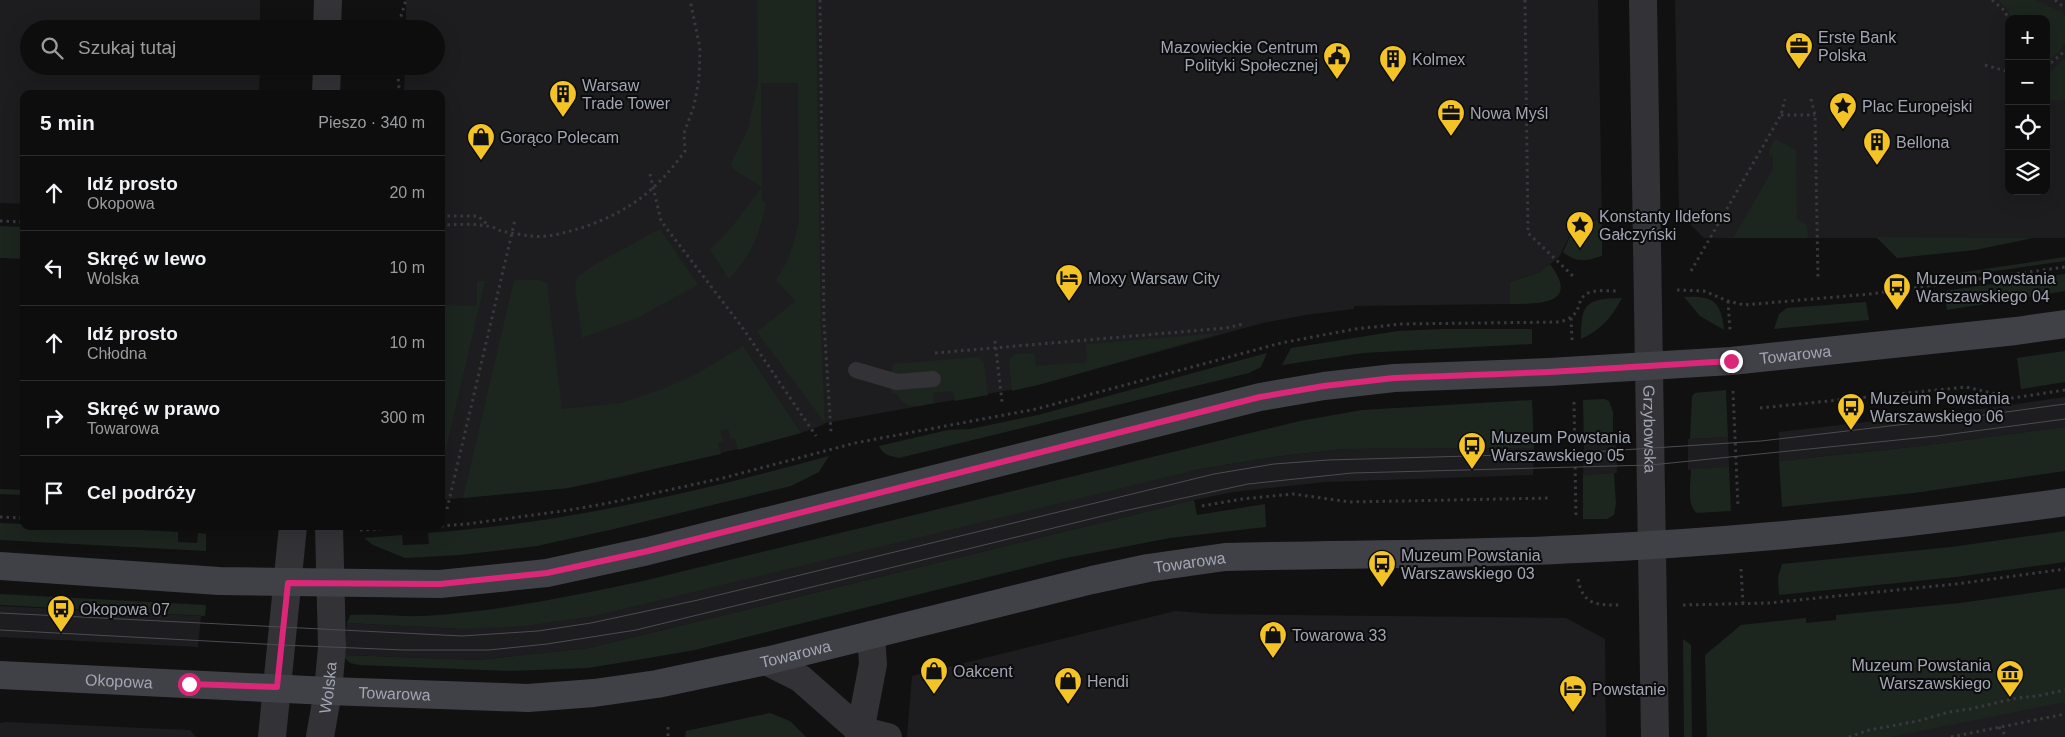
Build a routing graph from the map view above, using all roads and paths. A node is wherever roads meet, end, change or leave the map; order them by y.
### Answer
1 (328, 0) edge
2 (406, 0) edge
3 (690, 0) edge
4 (820, 0) edge
5 (1525, 0) edge
6 (1643, 0) edge
7 (1992, 0) edge
8 (2055, 0) edge
9 (2065, 8) edge
10 (2007, 15) edge
11 (327, 20) edge
12 (400, 20) edge
13 (2065, 51) edge
14 (2050, 64) edge
15 (1985, 65) dead end
16 (2005, 71) edge
17 (327, 75) edge
18 (398, 75) edge
19 (326, 90) edge
20 (402, 90) edge
21 (1785, 99) dead end
22 (1811, 99) dead end
23 (1781, 115) junction
24 (1815, 115) junction
25 (650, 174) dead end
26 (654, 189) junction
27 (445, 216) edge
28 (515, 220) dead end
29 (0, 221) edge
30 (20, 222) edge
31 (445, 225) edge
32 (488, 226) junction
33 (512, 233) junction
34 (2065, 268) edge
35 (1691, 271) dead end
36 (1575, 278) dead end
37 (1818, 278) dead end
38 (1626, 290) dead end
39 (1675, 290) dead end
40 (1728, 301) junction
41 (1571, 318) junction
42 (1243, 324) dead end
43 (2065, 324) edge
44 (1730, 334) dead end
45 (995, 341) dead end
46 (1572, 346) dead end
47 (996, 347) junction
48 (927, 353) dead end
49 (1650, 367) junction
50 (856, 370) dead end
51 (933, 380) dead end
52 (1732, 385) dead end
53 (2065, 390) edge
54 (1574, 396) dead end
55 (1002, 402) dead end
56 (1760, 408) dead end
57 (831, 432) dead end
58 (816, 436) dead end
59 (1551, 498) dead end
60 (2065, 502) edge
61 (1202, 506) dead end
62 (447, 509) dead end
63 (1738, 515) dead end
64 (0, 517) edge
65 (20, 518) edge
66 (1576, 525) dead end
67 (445, 526) edge
68 (293, 530) edge
69 (341, 530) edge
70 (1652, 545) junction
71 (1741, 565) dead end
72 (0, 566) edge
73 (2065, 569) edge
74 (1578, 577) dead end
75 (288, 583) junction
76 (330, 584) junction
77 (1743, 604) junction
78 (1614, 605) dead end
79 (1686, 605) dead end
80 (871, 636) junction
81 (766, 661) junction
82 (0, 675) edge
83 (277, 687) junction
84 (328, 691) junction
85 (2065, 691) edge
86 (2065, 714) edge
87 (1999, 727) junction
88 (668, 728) dead end
89 (859, 733) edge
90 (272, 737) edge
91 (320, 737) edge
92 (668, 737) edge
93 (888, 737) edge
94 (1655, 737) edge
95 (1849, 737) edge
96 (1952, 737) edge
97 (2007, 737) edge

1 - 11 street
2 - 12 path
3 - 26 path
4 - 57 path
5 - 36 path
6 - 49 street, Grzybowska
7 - 10 path
8 - 9 path
13 - 14 path
15 - 16 path
17 - 19 street
18 - 20 path
21 - 23 path
22 - 24 path
23 - 24 path
23 - 35 path
24 - 37 path
25 - 26 path
26 - 33 path
26 - 58 path
27 - 32 path
28 - 33 path
29 - 30 path
31 - 32 path
32 - 33 path
33 - 62 path
34 - 40 path
38 - 41 path
39 - 40 path
40 - 44 path
41 - 46 path
41 - 67 path
42 - 47 path
43 - 49 main road, Towarowa
45 - 47 path
47 - 48 path
47 - 55 path
49 - 70 street, Grzybowska
49 - 76 main road, Towarowa
50 - 51 lane
52 - 63 path
53 - 56 path
54 - 66 path
59 - 61 path
60 - 70 main road, Towarowa
64 - 65 path
68 - 75 street
69 - 76 street, Wolska
70 - 80 main road, Towarowa
70 - 94 street, Grzybowska
71 - 77 path
72 - 75 main road
73 - 77 path
74 - 78 path
75 - 76 main road, Towarowa
75 - 83 street
76 - 84 street, Wolska
77 - 79 path
80 - 81 main road, Towarowa
80 - 89 street
81 - 84 main road, Towarowa
81 - 89 street
82 - 83 main road, Okopowa
83 - 84 main road, Okopowa
83 - 90 street
84 - 91 street, Wolska
85 - 95 path
86 - 87 path
87 - 96 path
87 - 97 path
88 - 92 path
89 - 93 street

